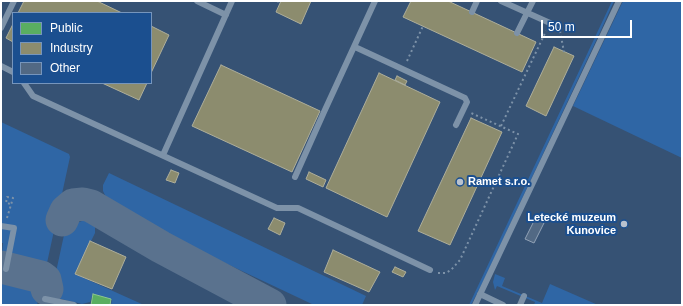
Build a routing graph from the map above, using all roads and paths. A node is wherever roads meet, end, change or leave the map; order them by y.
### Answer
1 (14, 1) edge
2 (197, 1) edge
3 (232, 1) edge
4 (277, 1) edge
5 (376, 1) edge
6 (478, 1) edge
7 (501, 1) edge
8 (533, 1) edge
9 (619, 1) edge
10 (281, 3) dead end
11 (472, 12) dead end
12 (527, 13) junction
13 (226, 15) junction
14 (550, 23) junction
15 (423, 26) dead end
16 (1, 28) edge
17 (517, 33) dead end
18 (355, 47) junction
19 (564, 52) dead end
20 (1, 66) edge
21 (403, 69) junction
22 (12, 72) edge
23 (25, 84) edge
24 (463, 110) junction
25 (456, 125) dead end
26 (501, 126) junction
27 (163, 154) junction
28 (296, 177) dead end
29 (11, 204) dead end
30 (3, 226) edge
31 (6, 269) dead end
32 (430, 270) joint
33 (480, 294) junction
34 (524, 296) dead end
35 (45, 298) dead end
36 (74, 305) edge
37 (475, 305) edge
38 (503, 305) edge
39 (520, 305) edge

1 - 16 lane
2 - 13 lane
3 - 13 lane
4 - 10 path
5 - 18 lane
6 - 11 lane
7 - 12 lane
8 - 12 lane
9 - 33 lane
12 - 14 lane
12 - 17 lane
13 - 27 lane
14 - 19 path
14 - 26 path
15 - 21 path
18 - 21 lane
18 - 28 lane
20 - 22 lane
21 - 24 lane
23 - 27 lane
24 - 25 lane
24 - 26 path
26 - 32 path
27 - 32 lane
29 - 30 path
30 - 31 lane
33 - 37 lane
33 - 38 lane
34 - 39 lane
35 - 36 lane

